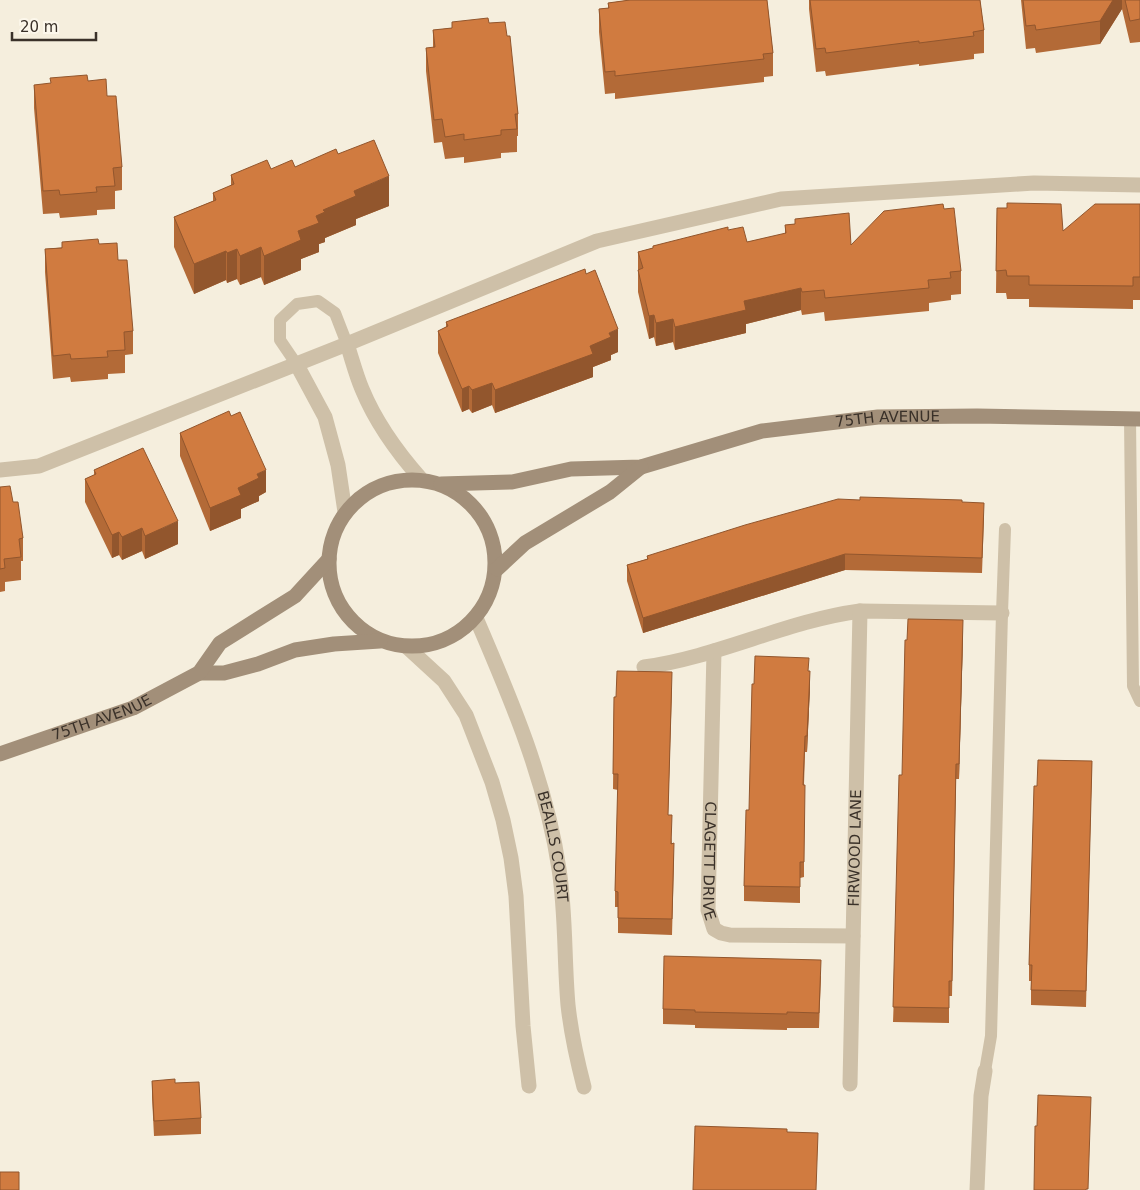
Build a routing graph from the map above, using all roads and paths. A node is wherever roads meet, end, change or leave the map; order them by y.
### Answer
1 (1140, 184) edge
2 (347, 344) junction
3 (297, 364) junction
4 (1135, 419) edge
5 (642, 467) junction
6 (0, 470) edge
7 (421, 479) junction
8 (441, 484) junction
9 (1136, 504) edge
10 (345, 512) junction
11 (1005, 529) dead end
12 (329, 559) junction
13 (497, 569) junction
14 (860, 611) junction
15 (1002, 613) junction
16 (476, 618) junction
17 (380, 641) junction
18 (407, 647) junction
19 (714, 651) junction
20 (644, 666) dead end
21 (199, 673) junction
22 (1140, 701) edge
23 (0, 754) edge
24 (853, 936) junction
25 (985, 1071) joint
26 (850, 1084) dead end
27 (529, 1086) dead end
28 (584, 1087) dead end
29 (977, 1190) edge

1 - 2 street
2 - 3 street
2 - 3 lane
2 - 7 street
3 - 6 street
3 - 10 street
4 - 5 street, 75TH AVENUE
4 - 9 lane
5 - 8 street, 75TH AVENUE
5 - 13 street, 75TH AVENUE
7 - 8 street
7 - 10 street
8 - 13 street
9 - 22 lane
10 - 12 street
11 - 15 lane
12 - 17 street
12 - 21 street, 75TH AVENUE
13 - 16 street
14 - 15 street
14 - 19 street
14 - 24 street, FIRWOOD LANE
15 - 25 lane
16 - 18 street
16 - 28 street, BEALLS COURT
17 - 18 street
17 - 21 street, 75TH AVENUE
18 - 27 street
19 - 20 street
19 - 24 street, CLAGETT DRIVE
21 - 23 street, 75TH AVENUE
24 - 26 street, FIRWOOD LANE
25 - 29 street

